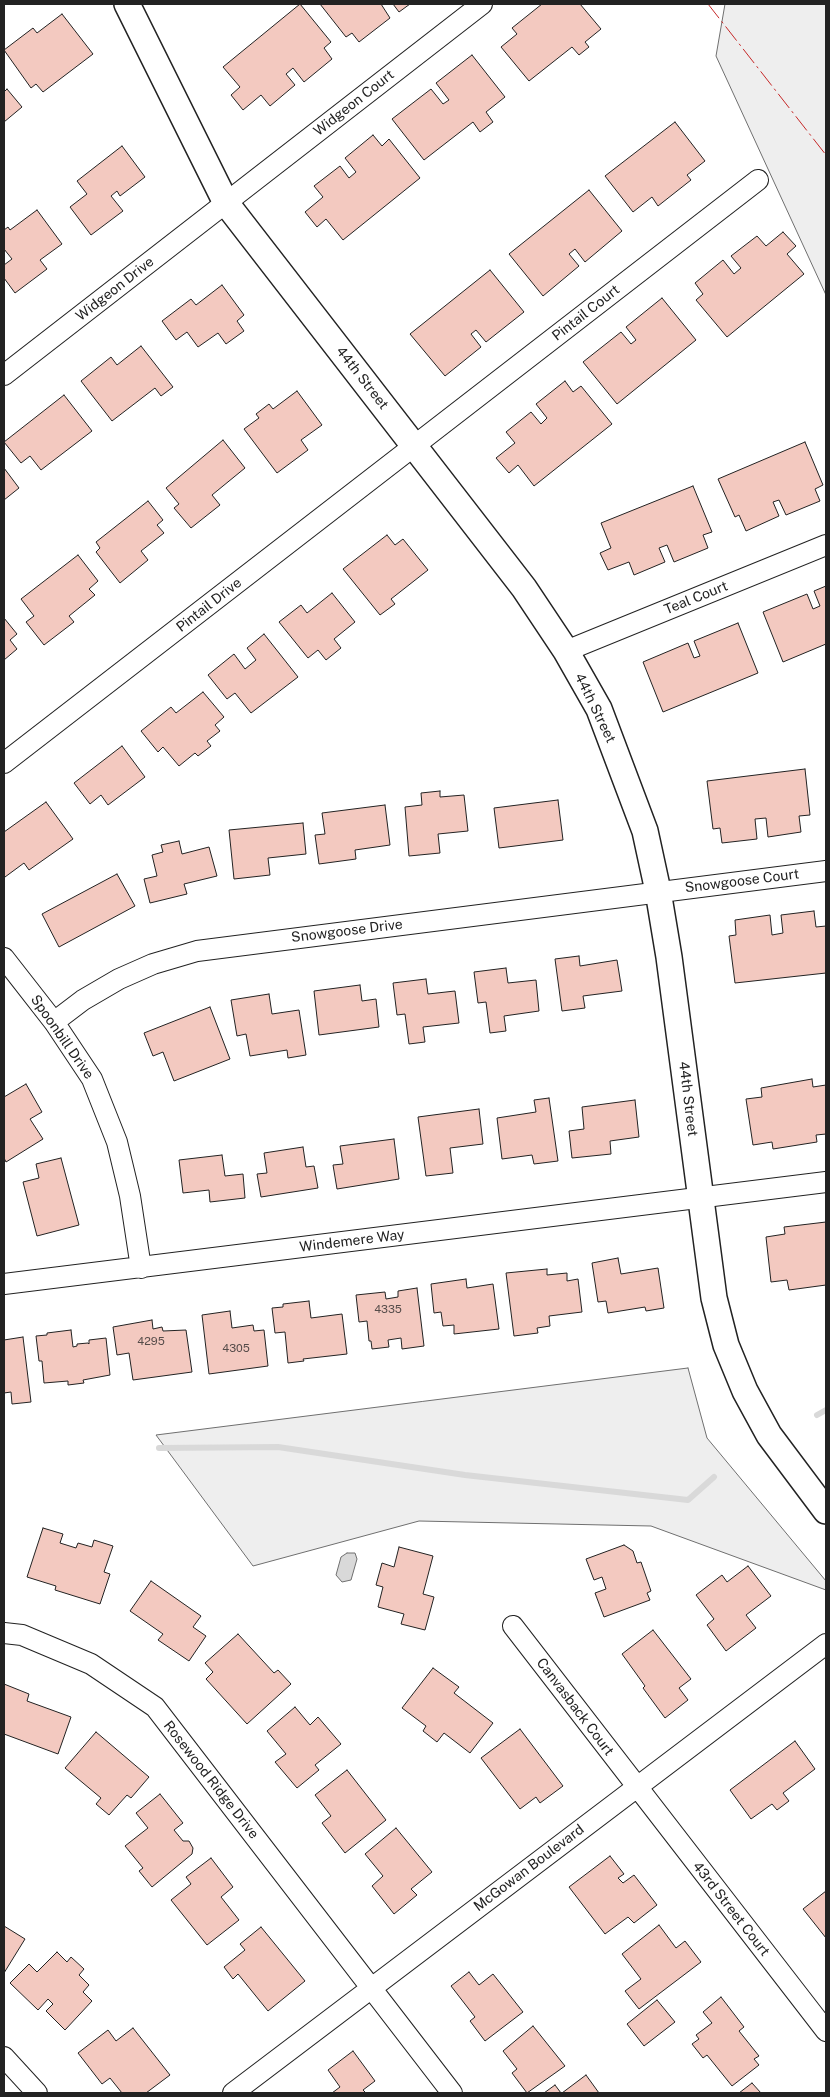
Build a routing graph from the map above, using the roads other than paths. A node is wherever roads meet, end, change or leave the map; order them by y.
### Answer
1 (127, 4) edge
2 (482, 4) edge
3 (758, 180) dead end
4 (226, 203) junction
5 (4, 375) edge
6 (414, 447) junction
7 (826, 545) edge
8 (566, 651) junction
9 (4, 764) edge
10 (826, 871) edge
11 (658, 891) junction
12 (4, 958) edge
13 (54, 1022) junction
14 (826, 1182) edge
15 (700, 1197) junction
16 (141, 1268) junction
17 (4, 1284) edge
18 (826, 1511) edge
19 (513, 1626) dead end
20 (4, 1632) edge
21 (826, 1644) edge
22 (636, 1787) junction
23 (372, 1988) junction
24 (826, 2031) edge
25 (4, 2057) edge
26 (36, 2093) edge
27 (233, 2093) edge
28 (452, 2093) edge

1 - 4 street, 44th Street
2 - 4 street, Widgeon Court
3 - 6 street, Pintail Court
4 - 5 street, Widgeon Drive
4 - 6 street, 44th Street
6 - 8 street, 44th Street
6 - 9 street, Pintail Drive
7 - 8 street, Teal Court
8 - 11 street, 44th Street
10 - 11 street, Snowgoose Court
11 - 13 street, Snowgoose Drive
11 - 15 street, 44th Street
12 - 13 street, Spoonbill Drive
13 - 16 street, Spoonbill Drive
14 - 15 street, Windemere Way
15 - 16 street, Windemere Way
15 - 18 street, 44th Street
16 - 17 street, Windemere Way
19 - 22 street, Canvasback Court
20 - 23 street, Rosewood Ridge Drive
21 - 22 street, McGowan Boulevard
22 - 23 street, McGowan Boulevard
22 - 24 street, 43rd Street Court
23 - 27 street, McGowan Boulevard
23 - 28 street, Rosewood Ridge Drive
25 - 26 street

